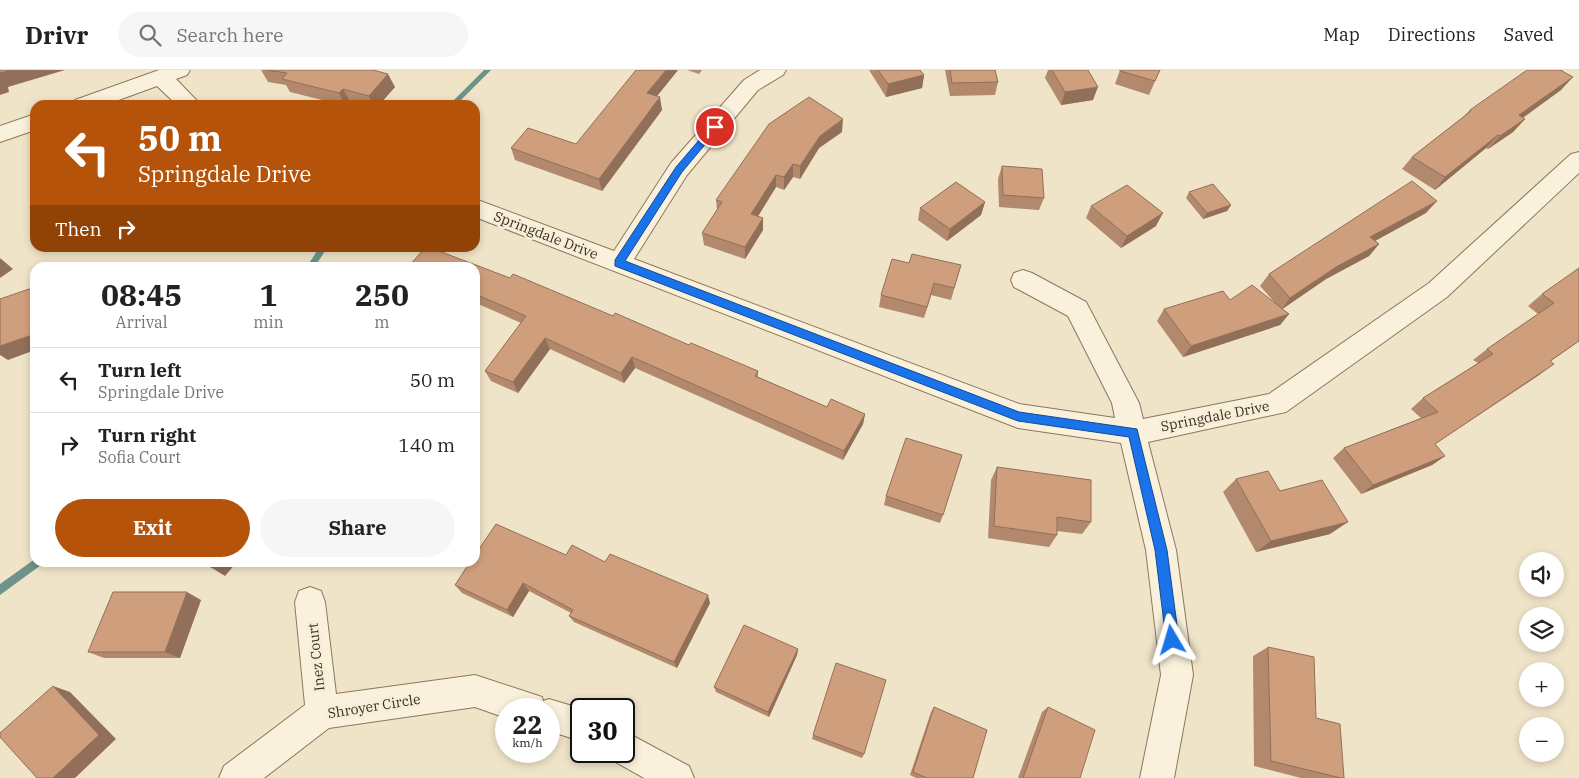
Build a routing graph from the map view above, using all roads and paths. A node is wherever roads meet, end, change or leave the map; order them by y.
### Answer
1 (776, 70) edge
2 (171, 74) edge
3 (97, 100) edge
4 (187, 100) edge
5 (30, 124) edge
6 (0, 134) edge
7 (1579, 160) edge
8 (480, 210) edge
9 (619, 263) junction
10 (1023, 280) dead end
11 (1133, 433) junction
12 (310, 602) dead end
13 (496, 698) edge
14 (322, 712) junction
15 (635, 754) edge
16 (236, 778) edge
17 (677, 778) edge
18 (1157, 778) edge

1 - 9 street
2 - 3 street
2 - 4 street
5 - 6 street
7 - 11 street, Springdale Drive
8 - 9 street, Springdale Drive
9 - 11 street, Springdale Drive
10 - 11 street
11 - 18 street
12 - 14 street, Inez Court
13 - 14 street, Shroyer Circle
14 - 16 street, Shroyer Circle
15 - 17 street

